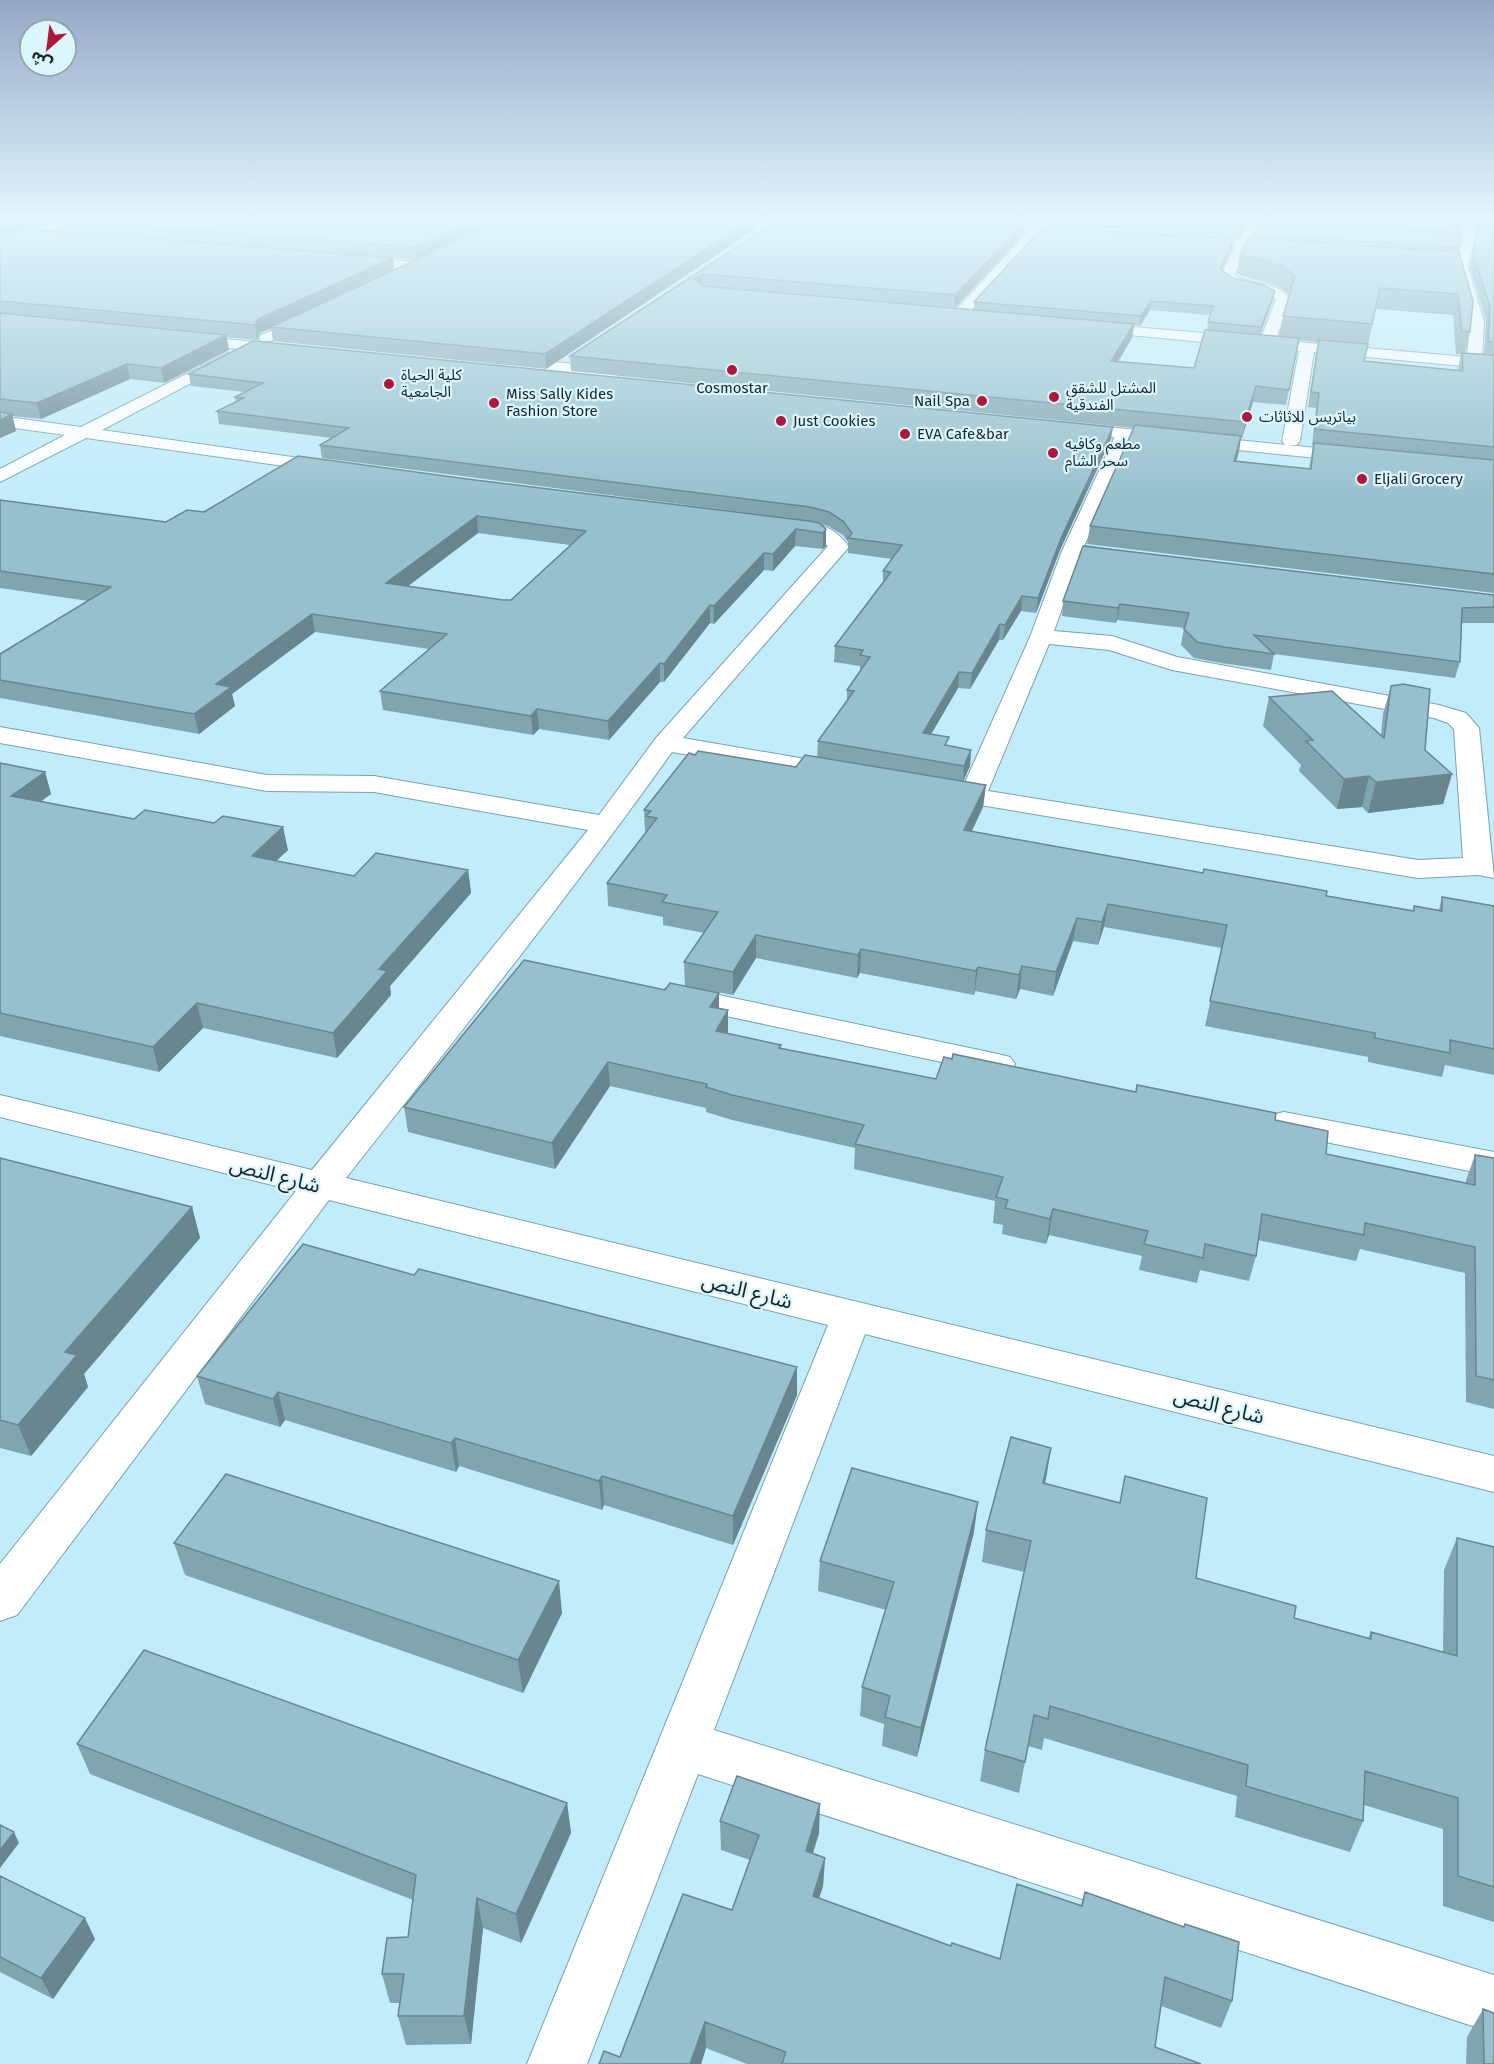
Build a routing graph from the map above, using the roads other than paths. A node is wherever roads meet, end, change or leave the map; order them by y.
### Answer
1 (318, 313) edge
2 (955, 313) edge
3 (1278, 313) edge
4 (1475, 313) edge
5 (982, 318) edge
6 (1478, 322) junction
7 (1494, 324) edge
8 (1077, 327) edge
9 (170, 333) edge
10 (258, 342) junction
11 (1267, 343) junction
12 (304, 347) edge
13 (1307, 347) junction
14 (577, 357) edge
15 (609, 360) edge
16 (1474, 363) junction
17 (1494, 364) edge
18 (487, 365) edge
19 (555, 372) junction
20 (589, 375) junction
21 (631, 379) edge
22 (0, 421) edge
23 (84, 432) junction
24 (1125, 434) junction
25 (1291, 441) junction
26 (352, 470) edge
27 (0, 476) edge
28 (762, 523) edge
29 (1072, 551) junction
30 (1141, 559) edge
31 (1041, 637) junction
32 (0, 735) edge
33 (665, 743) junction
34 (858, 776) edge
35 (915, 786) edge
36 (972, 796) junction
37 (606, 825) junction
38 (1486, 867) edge
39 (502, 959) junction
40 (537, 967) edge
41 (642, 989) edge
42 (1027, 1070) edge
43 (0, 1106) edge
44 (1248, 1116) edge
45 (1494, 1164) edge
46 (320, 1186) junction
47 (852, 1316) junction
48 (1494, 1474) edge
49 (0, 1599) edge
50 (683, 1745) junction
51 (1494, 2004) edge
52 (557, 2064) edge

1 - 10 street
2 - 5 street
3 - 11 street
4 - 6 street
6 - 7 street
6 - 16 street
8 - 11 street
9 - 10 street
10 - 12 street
10 - 23 street
11 - 13 street
13 - 16 street
13 - 25 street
14 - 19 street
15 - 20 street
16 - 17 street
18 - 19 street
19 - 20 street
20 - 21 street
22 - 23 street
23 - 26 street
23 - 27 street
24 - 25 street
24 - 25 street
24 - 29 street
28 - 33 street
29 - 30 street
29 - 31 street
31 - 36 street
31 - 38 street
32 - 37 street
33 - 34 street
33 - 37 street
35 - 36 street
36 - 38 street
37 - 39 street
39 - 40 street
39 - 46 street
41 - 42 street
43 - 46 street, شارع النص
44 - 45 street
46 - 47 street, شارع النص
46 - 49 street
47 - 48 street, شارع النص
47 - 50 street
50 - 51 street
50 - 52 street

